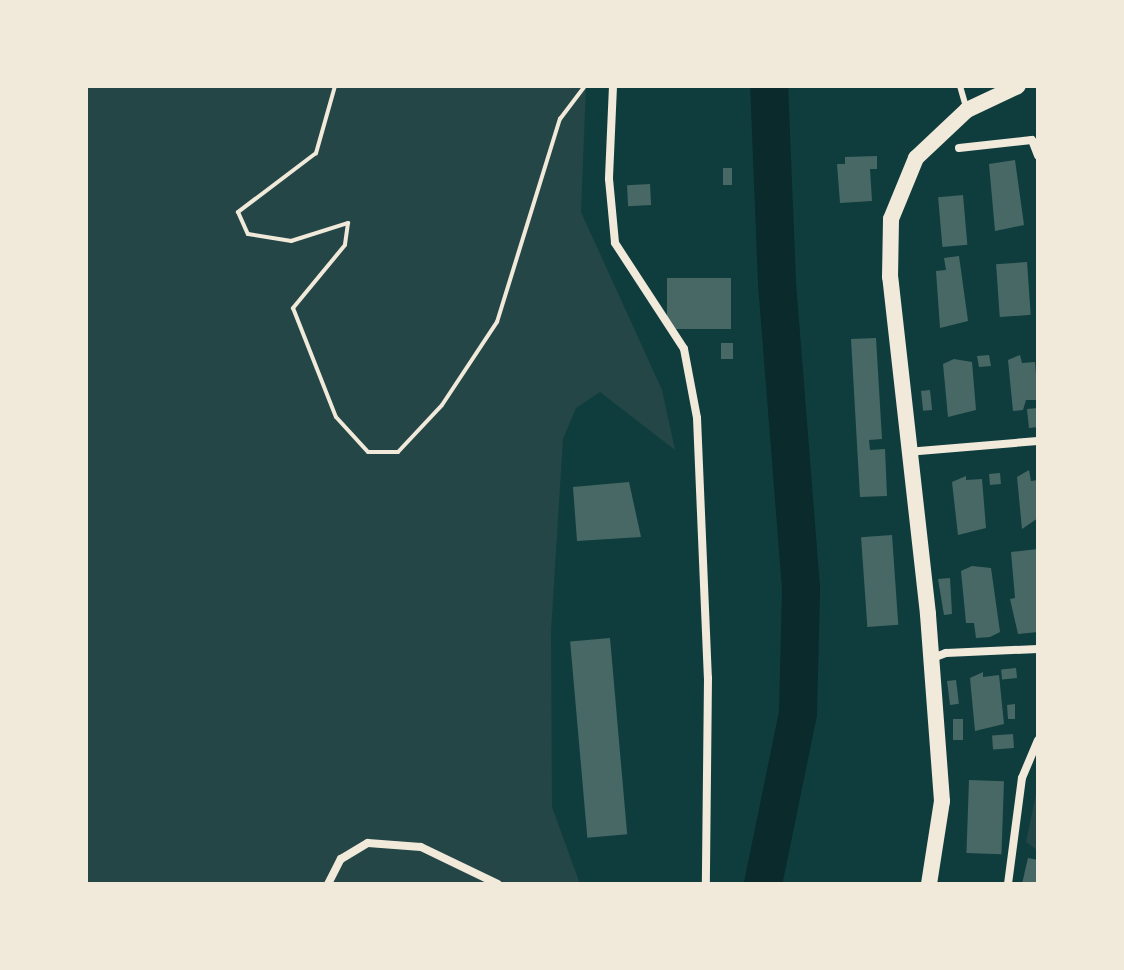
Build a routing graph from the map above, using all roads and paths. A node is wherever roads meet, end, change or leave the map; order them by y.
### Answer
1 (335, 86) edge
2 (585, 86) edge
3 (613, 86) edge
4 (960, 86) edge
5 (1018, 86) edge
6 (967, 110) junction
7 (959, 148) dead end
8 (1038, 156) edge
9 (1038, 441) edge
10 (907, 452) junction
11 (1038, 649) edge
12 (930, 659) junction
13 (1038, 740) edge
14 (328, 884) edge
15 (498, 884) edge
16 (706, 884) edge
17 (929, 884) edge
18 (1008, 884) edge

1 - 2 path
3 - 16 street
4 - 6 lane
5 - 6 main road
6 - 10 main road
7 - 8 street
9 - 10 street
10 - 12 main road
11 - 12 street
12 - 17 main road
13 - 18 street
14 - 15 street

